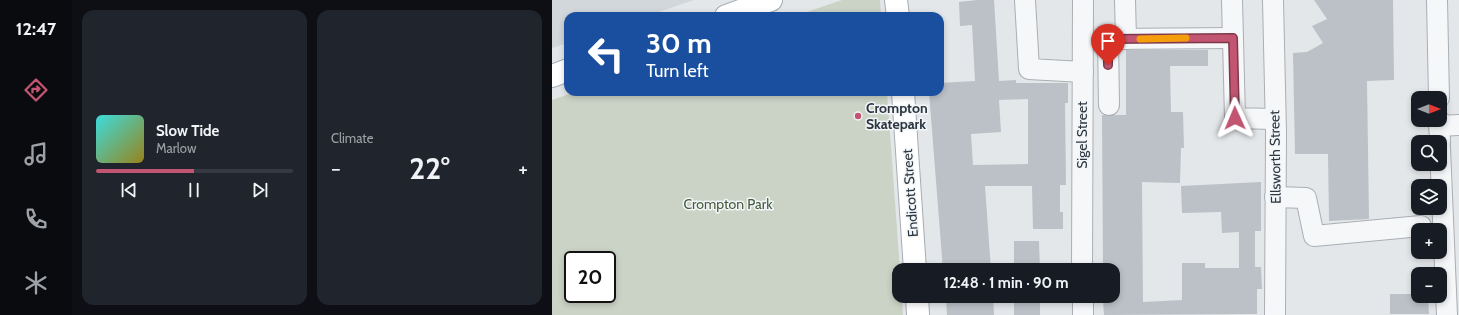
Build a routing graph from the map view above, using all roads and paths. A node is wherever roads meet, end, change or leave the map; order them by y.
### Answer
1 (771, 0) edge
2 (896, 0) edge
3 (1025, 0) edge
4 (1083, 0) edge
5 (1125, 0) edge
6 (1232, 0) edge
7 (1273, 0) edge
8 (1437, 0) edge
9 (737, 12) edge
10 (898, 12) edge
11 (1233, 38) junction
12 (1126, 39) junction
13 (564, 72) edge
14 (1083, 72) junction
15 (552, 76) edge
16 (1439, 91) edge
17 (903, 96) edge
18 (1109, 105) dead end
19 (1275, 119) junction
20 (1459, 125) edge
21 (1439, 129) edge
22 (1442, 171) edge
23 (1275, 197) junction
24 (1411, 227) edge
25 (915, 263) edge
26 (1082, 263) edge
27 (1452, 273) edge
28 (917, 303) edge
29 (1082, 303) edge
30 (918, 315) edge
31 (1082, 315) edge
32 (1275, 315) edge
33 (1447, 315) edge

1 - 9 main road
2 - 10 main road
3 - 14 street
4 - 14 street, Sigel Street
5 - 12 street
6 - 11 street
7 - 19 street, Ellsworth Street
8 - 16 street
11 - 12 street
11 - 19 street
12 - 18 street
13 - 15 main road
14 - 26 street, Sigel Street
17 - 25 main road, Endicott Street
19 - 23 street, Ellsworth Street
20 - 21 street
22 - 27 street
23 - 24 street
23 - 32 street, Ellsworth Street
27 - 33 street
28 - 30 main road
29 - 31 street

